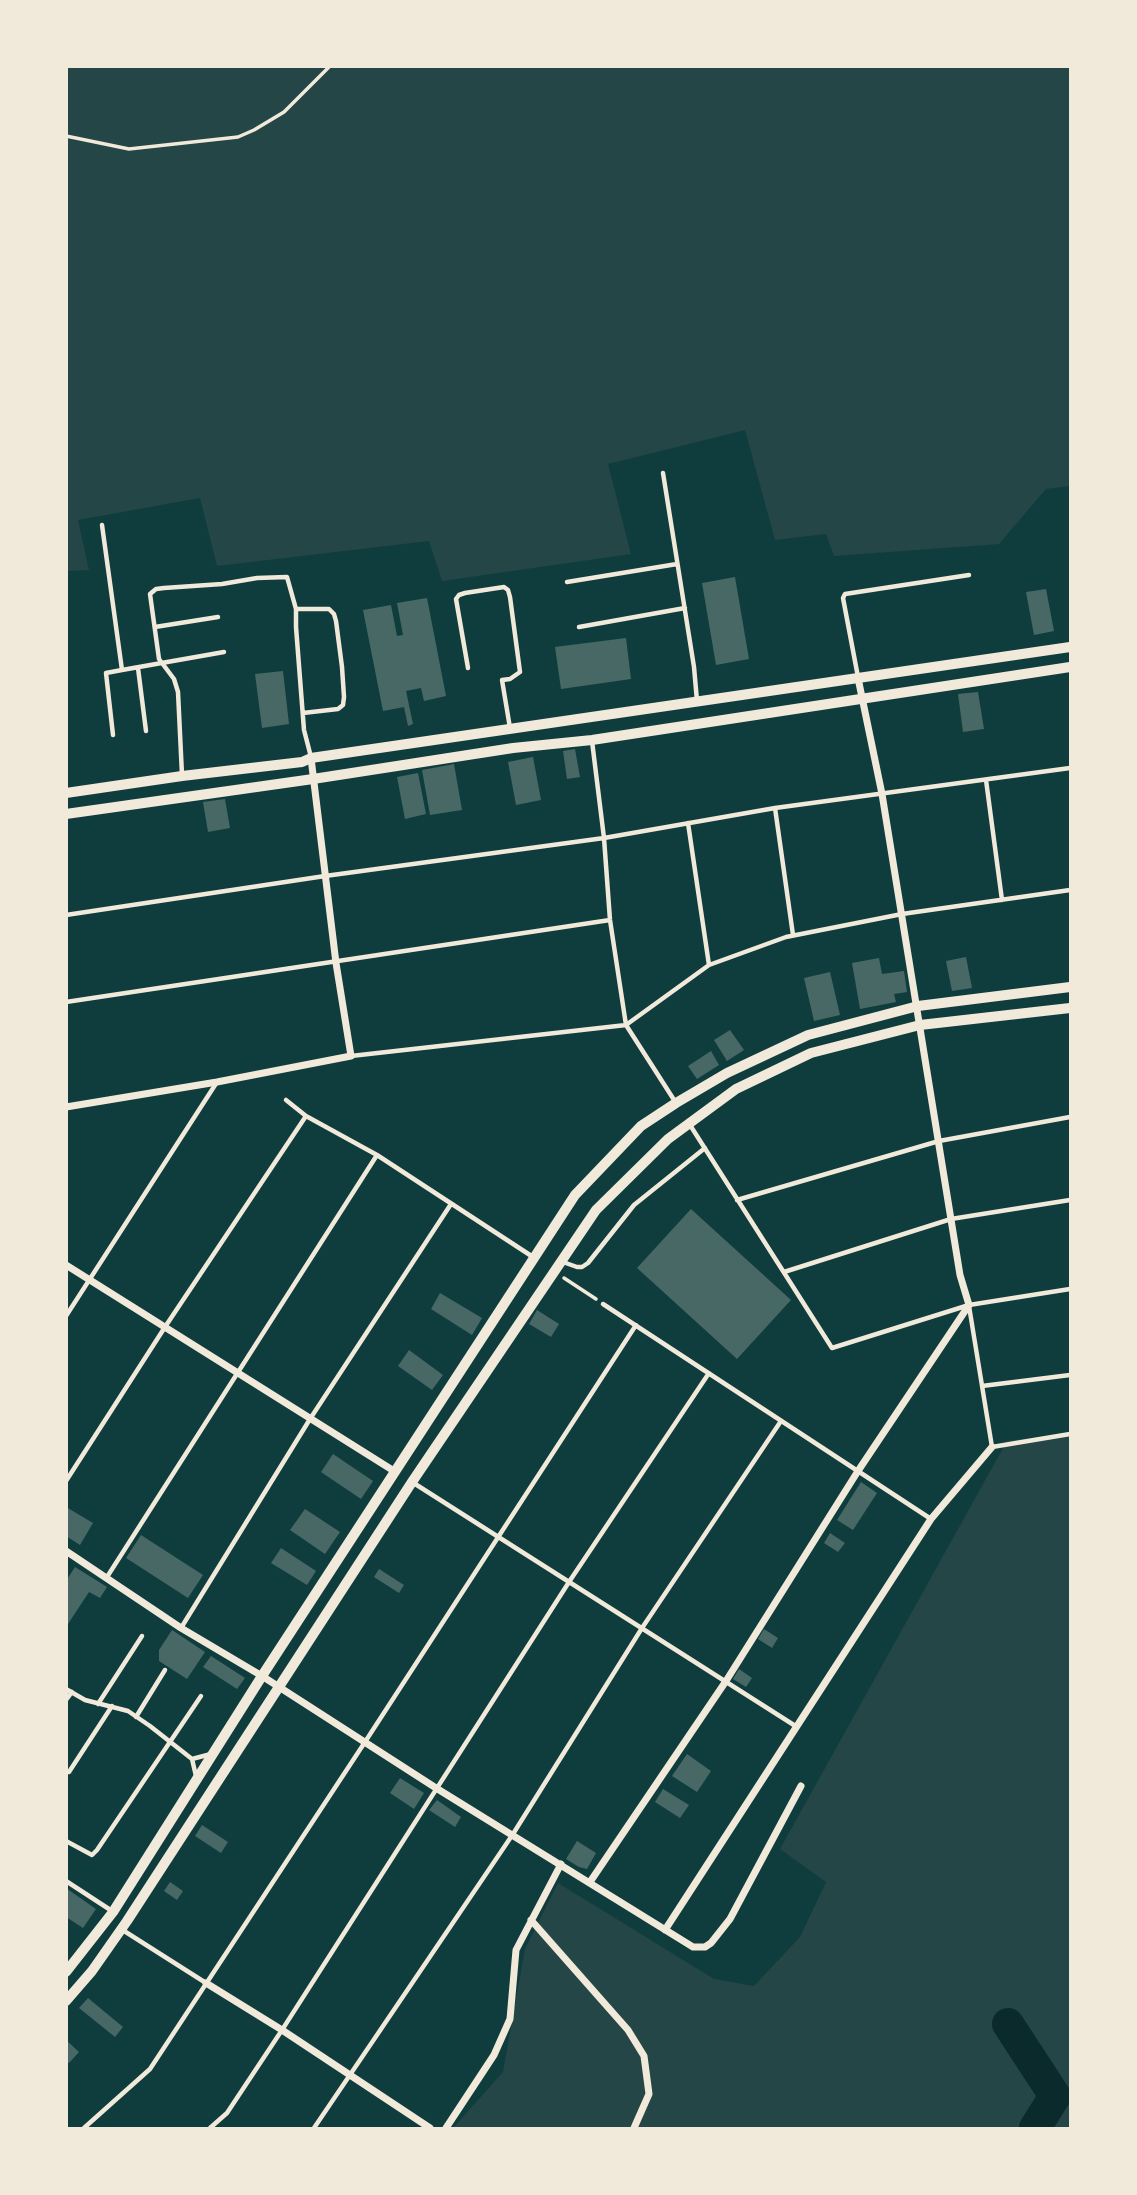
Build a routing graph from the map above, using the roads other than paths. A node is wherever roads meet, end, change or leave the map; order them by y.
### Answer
1 (663, 473) dead end
2 (102, 525) dead end
3 (677, 564) junction
4 (969, 576) dead end
5 (567, 582) dead end
6 (685, 608) junction
7 (296, 610) junction
8 (218, 617) dead end
9 (579, 626) dead end
10 (155, 627) junction
11 (1070, 647) edge
12 (224, 652) dead end
13 (163, 664) junction
14 (1070, 667) edge
15 (138, 668) junction
16 (468, 668) dead end
17 (122, 670) junction
18 (858, 678) junction
19 (862, 699) junction
20 (697, 701) junction
21 (303, 713) junction
22 (510, 729) junction
23 (146, 731) dead end
24 (113, 735) dead end
25 (592, 740) junction
26 (513, 748) junction
27 (311, 758) junction
28 (1070, 768) edge
29 (182, 776) junction
30 (313, 779) junction
31 (986, 780) junction
32 (66, 793) edge
33 (882, 794) junction
34 (775, 808) junction
35 (66, 814) edge
36 (688, 823) junction
37 (604, 838) junction
38 (324, 876) junction
39 (1070, 891) edge
40 (1002, 900) junction
41 (902, 914) junction
42 (66, 915) edge
43 (610, 920) junction
44 (793, 935) junction
45 (336, 963) junction
46 (709, 965) junction
47 (1070, 987) edge
48 (66, 1002) edge
49 (917, 1007) junction
50 (1070, 1008) edge
51 (626, 1025) junction
52 (920, 1025) junction
53 (351, 1056) junction
54 (217, 1082) junction
55 (286, 1100) dead end
56 (676, 1103) junction
57 (66, 1107) edge
58 (306, 1116) junction
59 (1070, 1117) edge
60 (688, 1123) junction
61 (939, 1140) junction
62 (705, 1148) junction
63 (377, 1155) junction
64 (737, 1199) junction
65 (1070, 1200) edge
66 (451, 1204) junction
67 (951, 1219) junction
68 (533, 1257) junction
69 (562, 1261) junction
70 (66, 1265) edge
71 (784, 1272) junction
72 (90, 1280) junction
73 (1070, 1289) edge
74 (603, 1304) dead end
75 (969, 1305) junction
76 (66, 1317) edge
77 (636, 1325) junction
78 (165, 1327) junction
79 (238, 1373) junction
80 (709, 1373) junction
81 (1070, 1375) edge
82 (982, 1386) junction
83 (310, 1419) junction
84 (781, 1421) junction
85 (1070, 1434) edge
86 (992, 1447) junction
87 (394, 1471) junction
88 (858, 1471) junction
89 (66, 1481) edge
90 (412, 1482) junction
91 (931, 1519) junction
92 (498, 1536) junction
93 (66, 1551) edge
94 (107, 1577) junction
95 (569, 1581) junction
96 (181, 1628) junction
97 (642, 1628) junction
98 (142, 1636) dead end
99 (165, 1670) dead end
100 (262, 1676) junction
101 (726, 1681) junction
102 (279, 1688) junction
103 (69, 1690) edge
104 (201, 1696) dead end
105 (66, 1700) edge
106 (98, 1704) junction
107 (112, 1706) junction
108 (136, 1717) junction
109 (797, 1727) junction
110 (169, 1742) junction
111 (365, 1742) junction
112 (212, 1754) junction
113 (192, 1759) junction
114 (69, 1772) dead end
115 (197, 1778) junction
116 (801, 1786) dead end
117 (436, 1788) junction
118 (513, 1834) junction
119 (66, 1841) edge
120 (561, 1864) junction
121 (66, 1881) edge
122 (590, 1882) junction
123 (113, 1912) junction
124 (531, 1920) junction
125 (121, 1929) junction
126 (665, 1930) junction
127 (66, 1972) edge
128 (206, 1983) junction
129 (66, 2001) edge
130 (282, 2030) junction
131 (349, 2076) junction
132 (84, 2129) edge
133 (209, 2129) edge
134 (314, 2129) edge
135 (430, 2129) edge
136 (446, 2129) edge
137 (634, 2129) edge

1 - 3 lane
2 - 17 lane
3 - 5 lane
3 - 6 lane
4 - 18 lane
6 - 9 lane
6 - 20 lane
7 - 10 lane
7 - 21 lane
7 - 21 lane
8 - 10 lane
10 - 13 lane
11 - 18 street
12 - 13 lane
13 - 15 lane
13 - 29 lane
14 - 19 street
15 - 17 lane
15 - 23 lane
16 - 22 lane
17 - 24 lane
18 - 19 street
18 - 20 street
19 - 25 street
19 - 33 street
20 - 22 street
21 - 27 lane
22 - 26 street
22 - 27 street
25 - 26 street
25 - 37 lane
26 - 30 street
27 - 29 street
27 - 30 street
28 - 31 lane
29 - 32 street
30 - 35 street
30 - 38 street
31 - 33 lane
31 - 40 lane
33 - 34 lane
33 - 41 street
34 - 36 lane
34 - 44 lane
36 - 37 lane
36 - 46 lane
37 - 38 lane
37 - 43 lane
38 - 42 lane
38 - 45 street
39 - 40 lane
40 - 41 lane
41 - 44 lane
41 - 49 street
43 - 45 lane
43 - 51 lane
44 - 46 lane
45 - 48 lane
45 - 53 street
46 - 51 lane
47 - 49 street
49 - 52 street
49 - 56 street
50 - 52 street
51 - 53 lane
51 - 56 lane
52 - 60 street
52 - 61 street
53 - 54 street
54 - 57 street
54 - 72 lane
55 - 58 lane
56 - 68 street
58 - 63 lane
58 - 78 lane
59 - 61 lane
60 - 62 lane
60 - 69 street
61 - 64 lane
61 - 67 street
62 - 64 lane
62 - 69 lane
63 - 66 lane
63 - 79 lane
64 - 71 lane
65 - 67 lane
66 - 68 lane
66 - 83 lane
67 - 71 lane
67 - 75 street
68 - 87 street
69 - 90 street
70 - 72 street
71 - 75 lane
72 - 76 lane
72 - 78 street
73 - 75 lane
74 - 77 lane
75 - 82 lane
75 - 88 street
77 - 80 lane
77 - 92 lane
78 - 79 street
78 - 89 lane
79 - 83 street
79 - 94 lane
80 - 84 lane
80 - 95 lane
81 - 82 lane
82 - 86 lane
83 - 87 street
83 - 96 lane
84 - 88 lane
84 - 97 lane
85 - 86 lane
86 - 91 street
87 - 100 street
88 - 91 lane
88 - 101 street
90 - 92 lane
90 - 102 street
91 - 109 street
92 - 95 lane
92 - 111 lane
93 - 94 street
94 - 96 street
95 - 97 lane
95 - 117 lane
96 - 100 street
97 - 101 lane
97 - 118 lane
98 - 106 lane
99 - 108 lane
100 - 102 street
100 - 112 street
101 - 109 lane
101 - 122 street
102 - 111 street
102 - 125 street
103 - 105 lane
103 - 106 lane
104 - 110 lane
106 - 107 lane
107 - 108 lane
107 - 114 lane
108 - 110 lane
109 - 126 street
110 - 113 lane
110 - 119 lane
111 - 117 street
111 - 128 lane
112 - 113 lane
112 - 115 street
113 - 115 lane
115 - 123 street
116 - 126 street
117 - 118 street
117 - 130 lane
118 - 120 street
118 - 131 lane
120 - 122 street
120 - 124 street
121 - 123 lane
122 - 126 street
123 - 127 street
124 - 136 street
124 - 137 street
125 - 128 lane
125 - 129 street
128 - 130 street
128 - 132 lane
130 - 131 street
130 - 133 lane
131 - 134 lane
131 - 135 street

